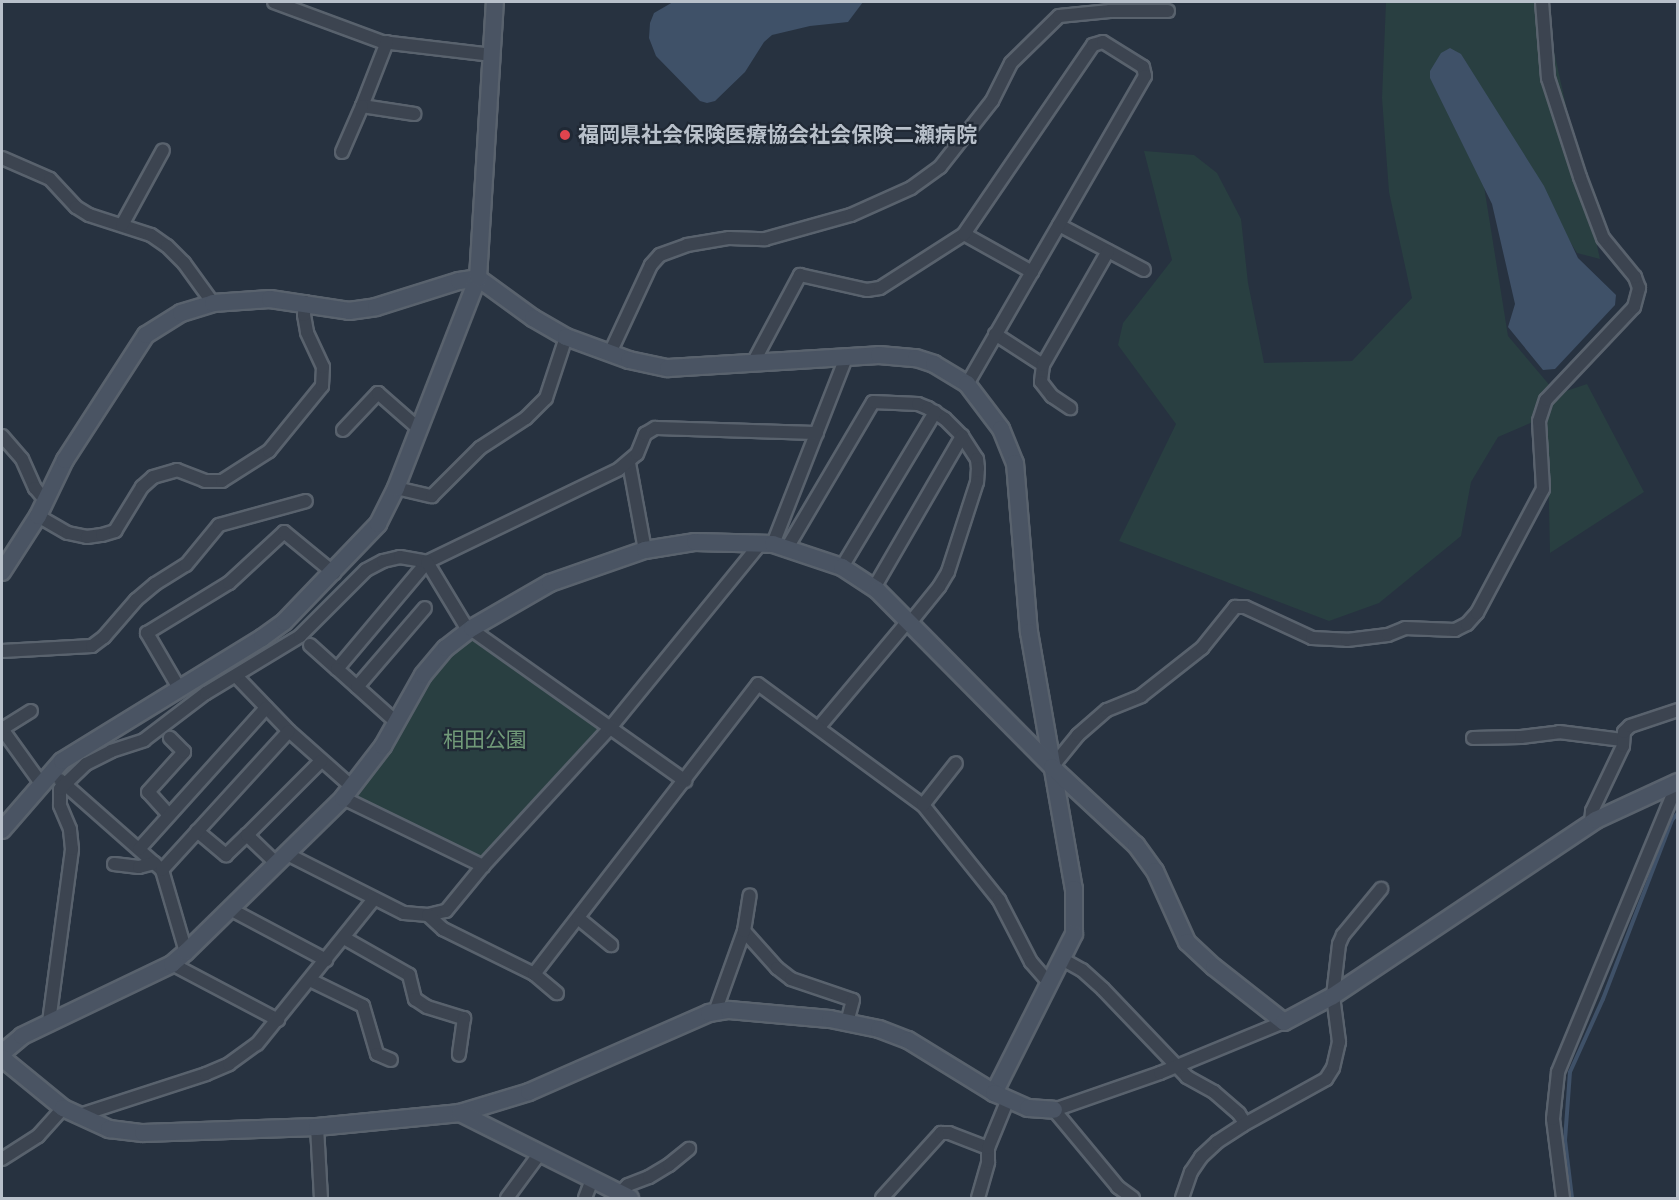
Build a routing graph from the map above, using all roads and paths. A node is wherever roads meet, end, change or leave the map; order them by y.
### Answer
1 (274, 2) edge
2 (495, 2) edge
3 (1542, 2) edge
4 (1168, 10) dead end
5 (387, 42) junction
6 (492, 55) junction
7 (362, 106) junction
8 (414, 114) dead end
9 (163, 150) dead end
10 (342, 152) dead end
11 (2, 158) edge
12 (122, 225) junction
13 (1059, 225) junction
14 (964, 234) junction
15 (1108, 251) junction
16 (1144, 270) dead end
17 (1032, 272) junction
18 (478, 278) junction
19 (305, 302) junction
20 (213, 303) junction
21 (996, 334) junction
22 (566, 337) junction
23 (610, 353) junction
24 (846, 358) junction
25 (753, 363) junction
26 (1043, 365) junction
27 (967, 384) junction
28 (1070, 408) dead end
29 (935, 412) junction
30 (419, 429) junction
31 (343, 430) dead end
32 (817, 433) junction
33 (2, 436) edge
34 (962, 436) junction
35 (629, 463) junction
36 (396, 488) junction
37 (45, 500) junction
38 (306, 501) dead end
39 (38, 516) junction
40 (774, 545) junction
41 (645, 550) junction
42 (427, 562) junction
43 (842, 567) junction
44 (2, 572) edge
45 (334, 573) junction
46 (874, 588) junction
47 (425, 608) dead end
48 (909, 622) junction
49 (472, 628) junction
50 (309, 645) dead end
51 (2, 651) edge
52 (338, 669) junction
53 (236, 676) junction
54 (357, 687) junction
55 (179, 688) junction
56 (266, 708) junction
57 (1677, 710) edge
58 (31, 711) dead end
59 (396, 722) junction
60 (819, 727) junction
61 (610, 728) junction
62 (2, 729) edge
63 (289, 731) junction
64 (170, 738) dead end
65 (1473, 738) dead end
66 (1622, 740) junction
67 (321, 761) junction
68 (956, 763) dead end
69 (1052, 768) junction
70 (45, 777) junction
71 (685, 781) junction
72 (1677, 782) edge
73 (64, 783) junction
74 (348, 793) junction
75 (923, 805) junction
76 (169, 815) junction
77 (1591, 823) junction
78 (2, 830) edge
79 (197, 831) junction
80 (247, 835) junction
81 (139, 849) junction
82 (282, 859) junction
83 (114, 864) dead end
84 (158, 866) junction
85 (483, 866) junction
86 (1381, 889) dead end
87 (750, 895) dead end
88 (375, 899) junction
89 (230, 909) junction
90 (428, 915) junction
91 (578, 918) junction
92 (744, 931) junction
93 (344, 938) junction
94 (611, 945) dead end
95 (186, 952) junction
96 (1062, 959) junction
97 (327, 960) junction
98 (172, 964) junction
99 (534, 974) junction
100 (310, 980) junction
101 (1050, 984) junction
102 (556, 993) dead end
103 (1333, 996) junction
104 (715, 1012) junction
105 (278, 1020) junction
106 (50, 1022) junction
107 (847, 1022) junction
108 (1284, 1022) junction
109 (2, 1053) edge
110 (459, 1055) dead end
111 (2, 1058) edge
112 (391, 1060) dead end
113 (1177, 1066) junction
114 (1001, 1096) junction
115 (1054, 1110) junction
116 (70, 1112) junction
117 (460, 1113) junction
118 (1245, 1123) junction
119 (317, 1127) junction
120 (988, 1148) junction
121 (689, 1149) dead end
122 (540, 1153) junction
123 (2, 1159) edge
124 (592, 1179) junction
125 (625, 1196) edge
126 (321, 1198) edge
127 (507, 1198) edge
128 (585, 1198) edge
129 (882, 1198) edge
130 (978, 1198) edge
131 (1133, 1198) edge
132 (1182, 1198) edge
133 (1563, 1198) edge

1 - 5 street
2 - 6 street
3 - 69 street
4 - 23 street
5 - 6 street
5 - 7 street
6 - 18 street
7 - 8 street
7 - 10 street
9 - 12 street
11 - 12 street
12 - 20 street
13 - 14 street
13 - 15 street
13 - 17 street
14 - 17 street
14 - 25 street
15 - 16 street
15 - 26 street
17 - 21 street
18 - 19 street
18 - 22 street
18 - 30 street
19 - 20 street
19 - 39 street
20 - 37 street
21 - 26 street
21 - 27 street
22 - 23 street
22 - 36 street
23 - 25 street
24 - 25 street
24 - 27 street
24 - 32 street
26 - 28 street
27 - 69 street
29 - 34 street
29 - 40 street
29 - 43 street
30 - 31 street
30 - 36 street
32 - 35 street
32 - 40 street
33 - 37 street
34 - 46 street
34 - 48 street
35 - 41 street
35 - 42 street
36 - 45 street
37 - 39 street
38 - 51 street
39 - 44 street
40 - 41 street
40 - 43 street
40 - 61 street
41 - 49 street
42 - 49 street
42 - 52 street
42 - 53 street
43 - 46 street
45 - 55 street
45 - 55 street
46 - 48 street
47 - 54 street
48 - 60 street
48 - 69 street
49 - 59 street
49 - 61 street
50 - 52 street
52 - 54 street
53 - 56 street
53 - 73 street
54 - 59 street
55 - 70 street
56 - 63 street
56 - 76 street
57 - 66 street
58 - 62 street
59 - 74 street
60 - 71 street
60 - 75 street
61 - 71 street
61 - 85 street
62 - 70 street
63 - 67 street
63 - 79 street
64 - 76 street
65 - 66 street
66 - 77 street
67 - 74 street
67 - 80 street
68 - 75 street
69 - 96 street
69 - 108 street
70 - 73 street
70 - 78 street
71 - 91 street
72 - 77 street
72 - 133 street
73 - 81 street
73 - 106 street
74 - 82 street
74 - 85 street
75 - 101 street
76 - 81 street
77 - 103 street
79 - 80 street
79 - 84 street
80 - 82 street
81 - 84 street
82 - 88 street
82 - 89 street
83 - 84 street
84 - 95 street
85 - 90 street
86 - 103 street
87 - 92 street
88 - 90 street
88 - 93 street
89 - 95 street
89 - 97 street
90 - 99 street
91 - 94 street
91 - 99 street
92 - 104 street
92 - 107 street
93 - 97 street
93 - 110 street
95 - 98 street
96 - 101 street
96 - 113 street
97 - 100 street
98 - 105 street
98 - 106 street
99 - 102 street
100 - 105 street
100 - 112 street
101 - 114 street
103 - 108 street
103 - 118 street
104 - 107 street
104 - 117 street
105 - 116 street
106 - 109 street
107 - 114 street
108 - 113 street
111 - 116 street
113 - 115 street
113 - 118 street
114 - 115 street
114 - 120 street
115 - 131 street
116 - 119 street
116 - 123 street
117 - 119 street
117 - 122 street
118 - 132 street
119 - 126 street
120 - 129 street
120 - 130 street
121 - 125 street
122 - 124 street
122 - 127 street
124 - 125 street
124 - 128 street

